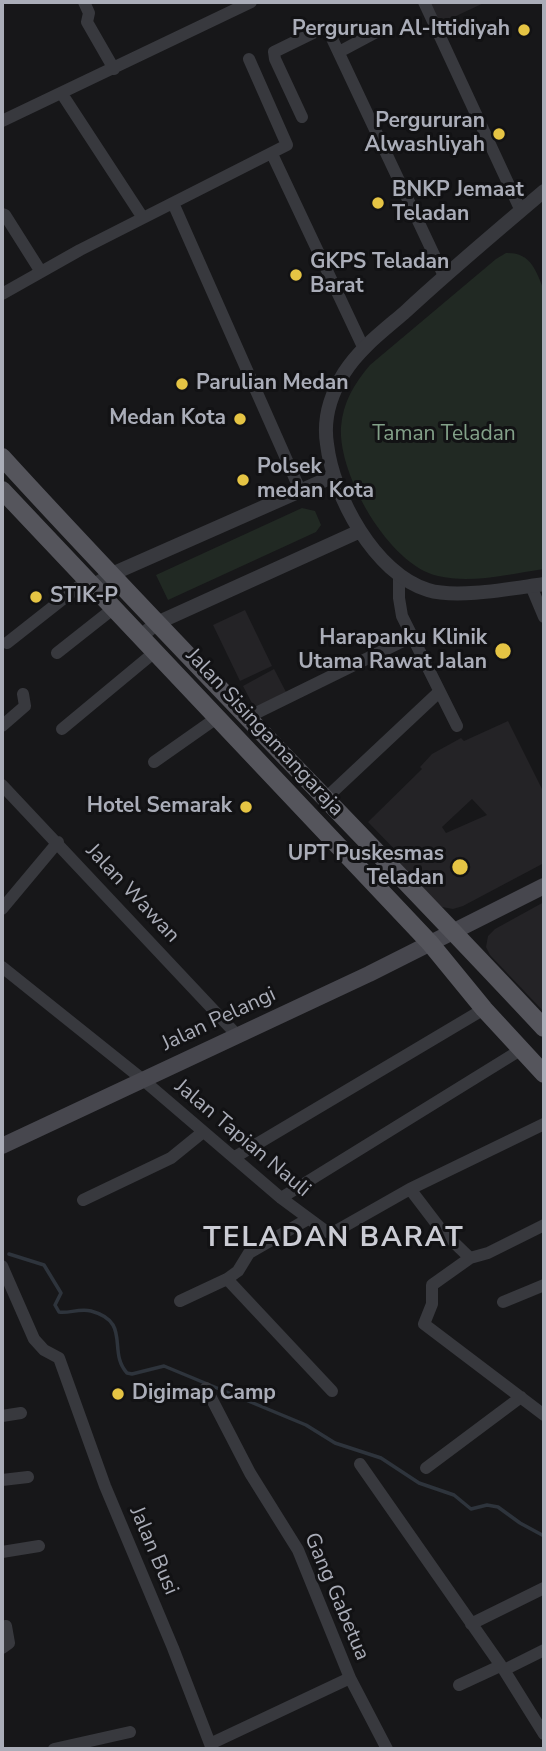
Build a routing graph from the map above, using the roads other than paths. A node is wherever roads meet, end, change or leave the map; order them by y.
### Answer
1 (84, 2) edge
2 (251, 2) edge
3 (424, 2) edge
4 (384, 29) dead end
5 (339, 52) junction
6 (248, 59) dead end
7 (114, 69) junction
8 (62, 94) junction
9 (302, 117) dead end
10 (2, 121) edge
11 (272, 154) junction
12 (544, 191) edge
13 (173, 203) junction
14 (521, 211) junction
15 (2, 214) edge
16 (144, 218) junction
17 (41, 272) junction
18 (444, 276) junction
19 (2, 294) edge
20 (364, 349) junction
21 (2, 457) edge
22 (334, 476) junction
23 (2, 489) edge
24 (300, 490) junction
25 (360, 531) junction
26 (112, 574) junction
27 (399, 576) junction
28 (90, 583) junction
29 (538, 585) edge
30 (114, 608) junction
31 (544, 617) edge
32 (157, 623) junction
33 (141, 636) junction
34 (411, 637) junction
35 (6, 643) dead end
36 (156, 651) junction
37 (57, 653) dead end
38 (439, 692) junction
39 (23, 694) dead end
40 (218, 718) junction
41 (246, 718) junction
42 (2, 726) edge
43 (457, 726) dead end
44 (62, 729) dead end
45 (154, 762) dead end
46 (2, 785) edge
47 (326, 798) junction
48 (58, 842) junction
49 (544, 886) edge
50 (2, 909) edge
51 (453, 931) junction
52 (430, 943) junction
53 (2, 967) edge
54 (484, 1009) junction
55 (544, 1028) edge
56 (237, 1035) junction
57 (522, 1049) junction
58 (544, 1074) edge
59 (142, 1079) junction
60 (544, 1124) edge
61 (203, 1132) junction
62 (2, 1146) edge
63 (235, 1157) junction
64 (410, 1189) junction
65 (281, 1198) junction
66 (83, 1200) dead end
67 (307, 1219) junction
68 (544, 1225) edge
69 (470, 1258) junction
70 (2, 1266) edge
71 (236, 1270) junction
72 (544, 1285) edge
73 (180, 1301) dead end
74 (503, 1302) dead end
75 (206, 1388) dead end
76 (332, 1391) dead end
77 (521, 1397) junction
78 (21, 1413) dead end
79 (2, 1416) edge
80 (544, 1416) edge
81 (360, 1464) dead end
82 (426, 1468) dead end
83 (27, 1477) dead end
84 (2, 1480) edge
85 (39, 1546) dead end
86 (2, 1552) edge
87 (544, 1588) edge
88 (471, 1624) junction
89 (6, 1626) dead end
90 (2, 1648) edge
91 (544, 1650) edge
92 (502, 1668) junction
93 (350, 1678) junction
94 (460, 1685) dead end
95 (540, 1718) edge
96 (130, 1732) dead end
97 (544, 1734) edge
98 (211, 1747) edge
99 (54, 1749) edge
100 (387, 1749) edge

1 - 7 street
2 - 7 street
3 - 14 street
4 - 5 street
5 - 9 street
5 - 18 street
6 - 11 street
7 - 8 street
8 - 10 street
8 - 16 street
11 - 13 street
11 - 20 street
12 - 14 street
13 - 16 street
13 - 24 street
14 - 18 street
15 - 17 street
16 - 17 street
17 - 19 street
18 - 20 street
20 - 22 street
21 - 26 main road, Jalan Sisingamangaraja
22 - 24 street
22 - 25 street
23 - 28 main road, Jalan Sisingamangaraja
24 - 26 street
25 - 27 street
25 - 32 street
26 - 28 street
26 - 32 main road, Jalan Sisingamangaraja
27 - 29 street
27 - 34 street
28 - 30 main road, Jalan Sisingamangaraja
28 - 35 street
29 - 31 street
30 - 33 main road, Jalan Sisingamangaraja
30 - 37 street
32 - 33 street
32 - 41 main road, Jalan Sisingamangaraja
33 - 36 main road, Jalan Sisingamangaraja
34 - 38 street
34 - 41 street
36 - 40 main road, Jalan Sisingamangaraja
36 - 44 street
38 - 43 street
38 - 47 street
39 - 42 street
40 - 45 street
40 - 52 main road, Jalan Sisingamangaraja
41 - 47 main road, Jalan Sisingamangaraja
46 - 48 street
47 - 51 main road, Jalan Sisingamangaraja
48 - 50 street, Jalan Wawan
48 - 56 street, Jalan Wawan
49 - 51 main road, Jalan Pelangi
51 - 52 main road, Jalan Pelangi
51 - 55 main road, Jalan Sisingamangaraja
52 - 54 main road, Jalan Sisingamangaraja
52 - 56 main road, Jalan Pelangi
53 - 59 street, Jalan Tapian Nauli
54 - 57 main road, Jalan Sisingamangaraja
54 - 63 street
56 - 59 main road, Jalan Pelangi
57 - 58 main road, Jalan Sisingamangaraja
57 - 65 street
59 - 61 street, Jalan Tapian Nauli
59 - 62 main road, Jalan Pelangi
60 - 64 street
61 - 63 street, Jalan Tapian Nauli
61 - 66 street
63 - 65 street, Jalan Tapian Nauli
64 - 67 street, Jalan Tapian Nauli
64 - 69 street
65 - 67 street, Jalan Tapian Nauli
67 - 71 street
68 - 69 street
69 - 77 street
70 - 98 street, Jalan Busi
71 - 73 street
71 - 76 street
72 - 74 street
75 - 93 street, Gang Gabetua
77 - 80 street
77 - 82 street
78 - 79 street
81 - 88 street
83 - 84 street
85 - 86 street
87 - 88 street
88 - 92 street
89 - 90 street
91 - 92 street
92 - 94 street
92 - 95 street
93 - 98 street
93 - 100 street, Gang Gabetua
95 - 97 street
96 - 99 street

